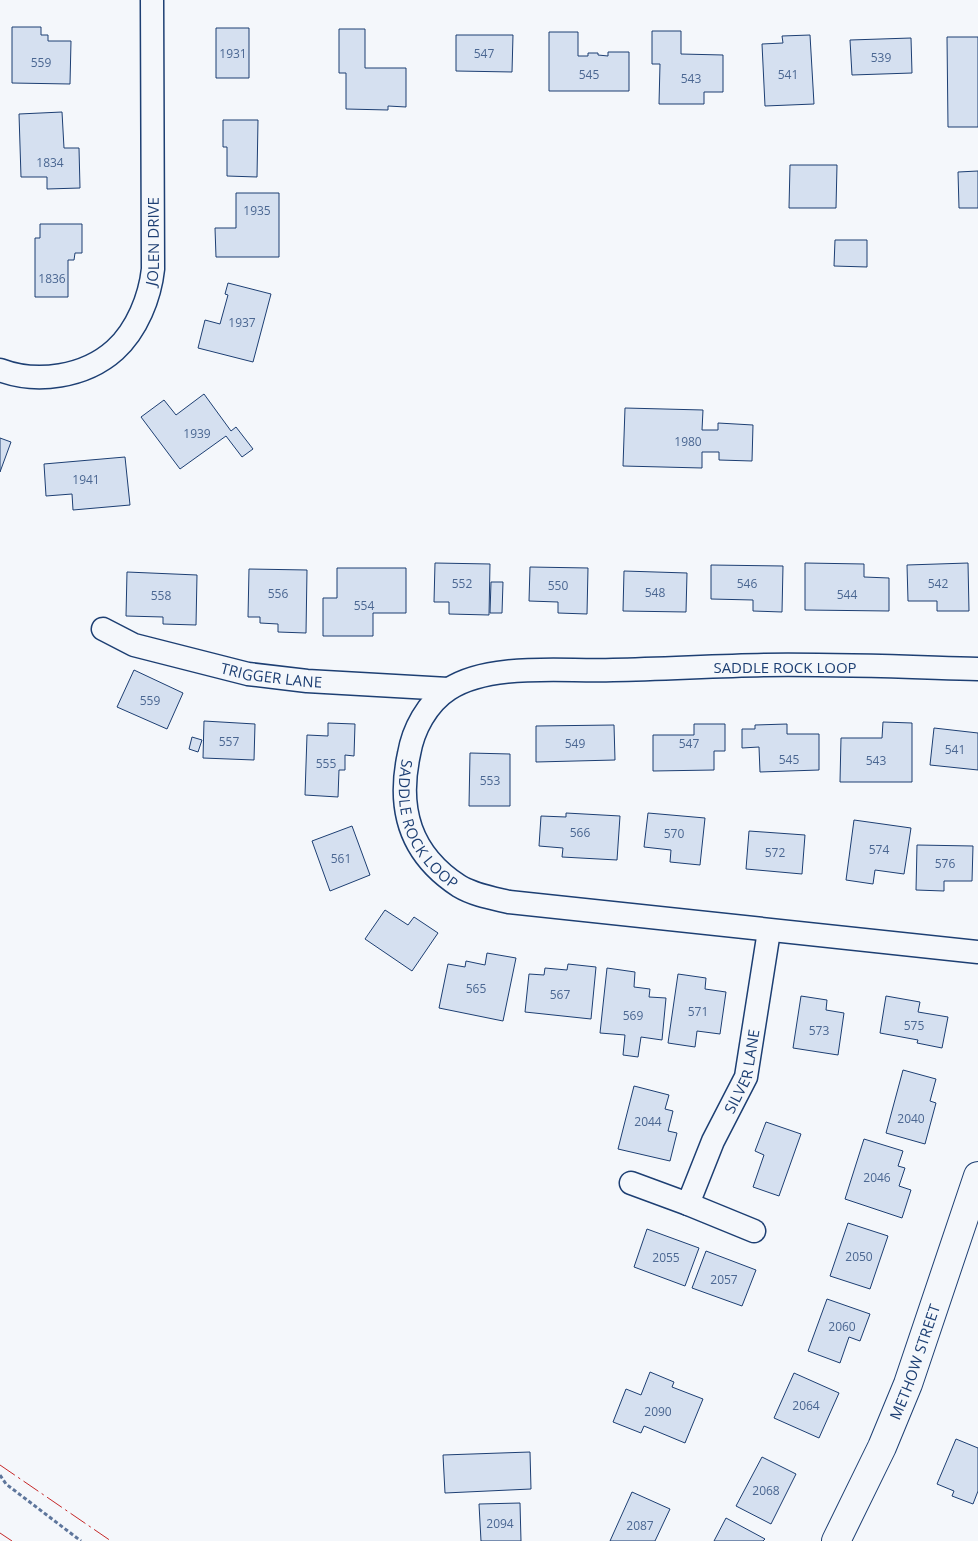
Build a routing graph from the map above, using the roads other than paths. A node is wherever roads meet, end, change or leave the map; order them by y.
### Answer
1 (152, 0) edge
2 (0, 370) edge
3 (103, 629) dead end
4 (978, 669) edge
5 (448, 689) junction
6 (769, 931) junction
7 (978, 952) edge
8 (978, 1176) edge
9 (631, 1183) dead end
10 (688, 1204) junction
11 (754, 1231) dead end
12 (836, 1541) edge

1 - 2 street, JOLEN DRIVE
3 - 5 street, TRIGGER LANE
4 - 5 street, SADDLE ROCK LOOP
5 - 6 street, SADDLE ROCK LOOP
6 - 7 street, SADDLE ROCK LOOP
6 - 10 street, SILVER LANE
8 - 12 street, METHOW STREET
9 - 10 street
10 - 11 street

